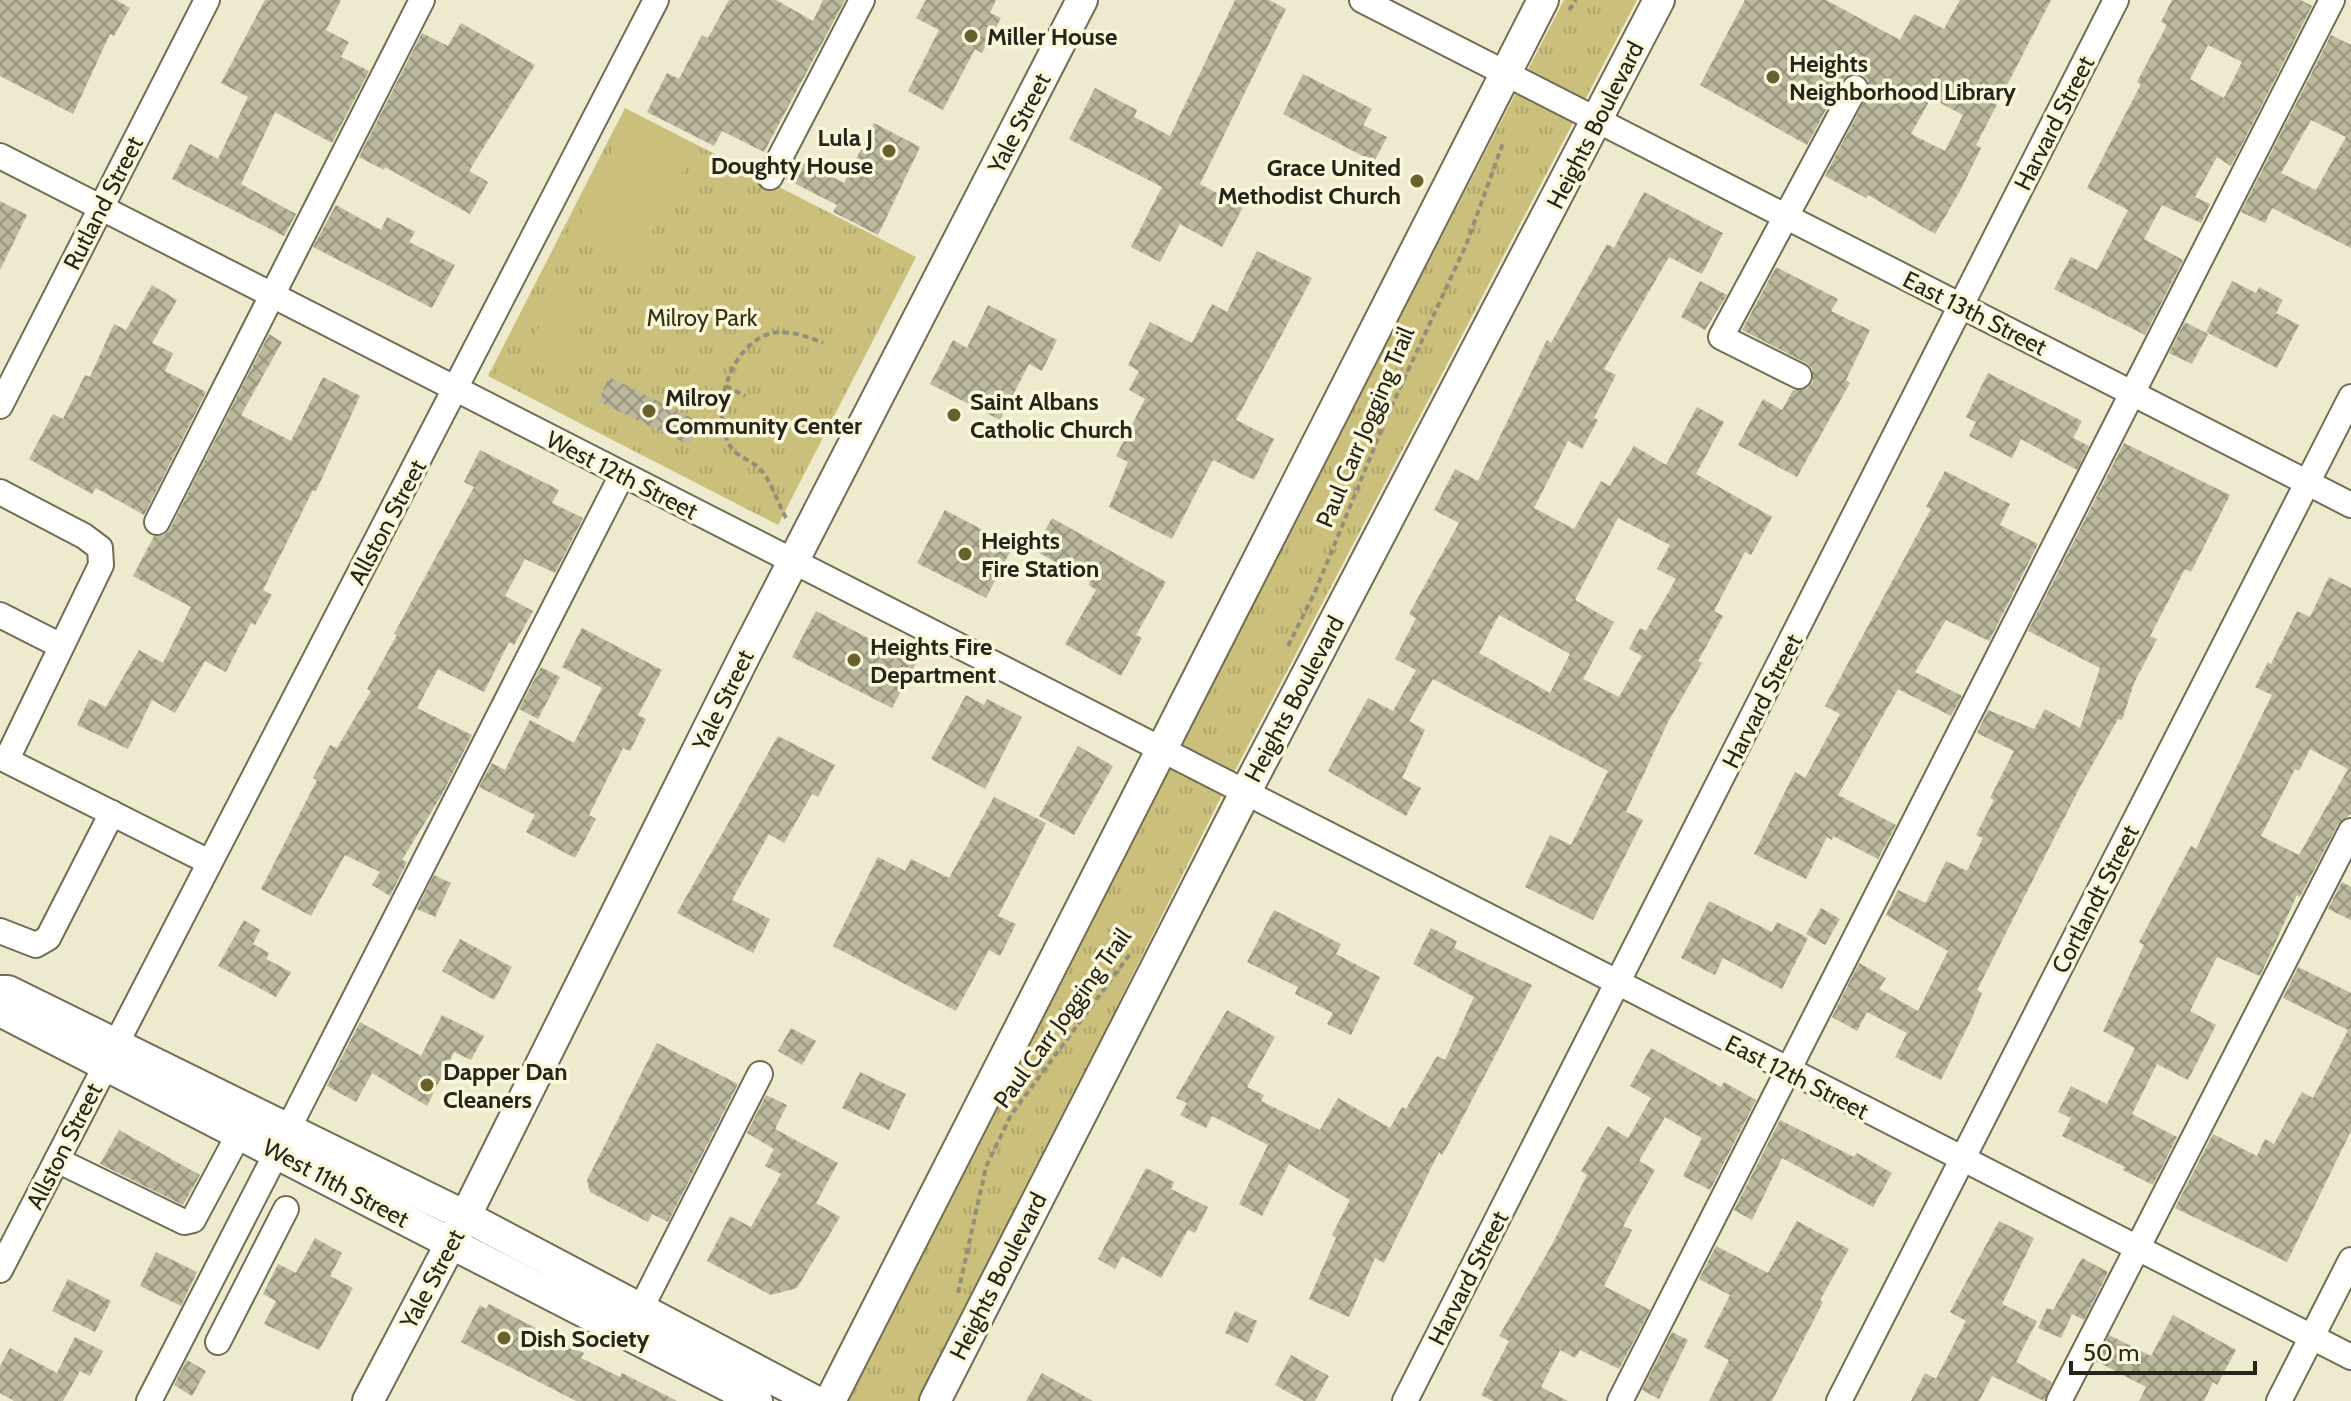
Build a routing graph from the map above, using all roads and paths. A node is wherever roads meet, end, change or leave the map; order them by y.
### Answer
1 (207, 0) edge
2 (422, 0) edge
3 (656, 0) edge
4 (862, 0) edge
5 (1082, 0) edge
6 (1362, 0) edge
7 (1543, 0) edge
8 (1659, 0) edge
9 (2116, 0) edge
10 (2332, 0) edge
11 (1505, 73) junction
12 (1855, 88) dead end
13 (1598, 120) junction
14 (1504, 140) dead end
15 (0, 156) edge
16 (770, 177) dead end
17 (101, 208) junction
18 (1786, 216) junction
19 (272, 295) junction
20 (1962, 306) junction
21 (823, 343) dead end
22 (1799, 376) dead end
23 (726, 386) junction
24 (456, 390) junction
25 (2133, 393) junction
26 (745, 396) dead end
27 (2351, 397) edge
28 (0, 406) edge
29 (622, 475) junction
30 (2307, 482) junction
31 (0, 492) edge
32 (2351, 505) edge
33 (787, 520) dead end
34 (157, 522) dead end
35 (793, 561) junction
36 (3, 625) edge
37 (61, 646) junction
38 (1282, 658) dead end
39 (1162, 752) junction
40 (3, 758) edge
41 (1244, 795) junction
42 (112, 813) junction
43 (2351, 831) edge
44 (209, 862) junction
45 (0, 931) edge
46 (1136, 946) dead end
47 (1617, 985) junction
48 (0, 991) edge
49 (0, 1011) edge
50 (111, 1055) junction
51 (1787, 1071) junction
52 (760, 1074) dead end
53 (240, 1132) junction
54 (283, 1140) junction
55 (57, 1160) junction
56 (1961, 1160) junction
57 (286, 1209) dead end
58 (465, 1216) junction
59 (450, 1244) junction
60 (2137, 1249) junction
61 (2351, 1260) edge
62 (0, 1270) edge
63 (956, 1303) dead end
64 (640, 1310) junction
65 (2311, 1338) junction
66 (218, 1342) dead end
67 (2351, 1357) edge
68 (149, 1401) edge
69 (368, 1401) edge
70 (757, 1401) edge
71 (815, 1401) edge
72 (830, 1401) edge
73 (935, 1401) edge
74 (1405, 1401) edge
75 (1620, 1401) edge
76 (1839, 1401) edge
77 (2059, 1401) edge
78 (2279, 1401) edge

1 - 17 street, Rutland Street
2 - 19 street
3 - 24 street, Allston Street
4 - 16 street
5 - 35 main road, Yale Street
6 - 11 street, East 13th Street
7 - 11 main road
8 - 13 main road, Heights Boulevard
9 - 20 street, Harvard Street
10 - 25 street
11 - 13 street, East 13th Street
11 - 39 main road
12 - 18 street
13 - 18 street, East 13th Street
13 - 41 main road, Heights Boulevard
14 - 38 path, Paul Carr Jogging Trail
15 - 17 street, West 12th Street
17 - 19 street, West 12th Street
17 - 28 street, Rutland Street
18 - 20 street, East 13th Street
18 - 22 street
19 - 24 street, West 12th Street
19 - 34 street
20 - 25 street, East 13th Street
20 - 47 street, Harvard Street
21 - 23 path
23 - 26 path
23 - 33 path
24 - 29 street, West 12th Street
24 - 44 street, Allston Street
25 - 30 street, East 13th Street
25 - 51 street
27 - 30 street, Cortlandt Street
29 - 35 street, West 12th Street
29 - 54 street
30 - 32 street, East 13th Street
30 - 56 street, Cortlandt Street
31 - 37 street
35 - 39 street, West 12th Street
35 - 58 main road, Yale Street
36 - 37 street
37 - 40 street
39 - 41 street, West 12th Street
39 - 72 main road
40 - 42 street
41 - 47 street, East 12th Street
41 - 73 main road, Heights Boulevard
42 - 44 street
42 - 45 street
43 - 60 street
44 - 50 street, Allston Street
46 - 63 path, Paul Carr Jogging Trail
47 - 51 street, East 12th Street
47 - 74 street, Harvard Street
48 - 50 main road
49 - 50 main road, West 11th Street
50 - 53 main road, West 11th Street
50 - 54 main road
50 - 55 street, Allston Street
51 - 56 street, East 12th Street
51 - 75 street
52 - 64 street
53 - 54 main road, West 11th Street
53 - 55 street
54 - 58 main road, West 11th Street
54 - 59 main road, West 11th Street
54 - 68 street
55 - 62 street, Allston Street
56 - 60 street, East 12th Street
56 - 76 street, Cortlandt Street
57 - 66 street
58 - 59 main road, Yale Street
58 - 64 main road, West 11th Street
59 - 69 main road, Yale Street
59 - 70 main road, West 11th Street
60 - 65 street, East 12th Street
60 - 77 street
61 - 65 street
64 - 71 main road, West 11th Street
65 - 67 street, East 12th Street
65 - 78 street

